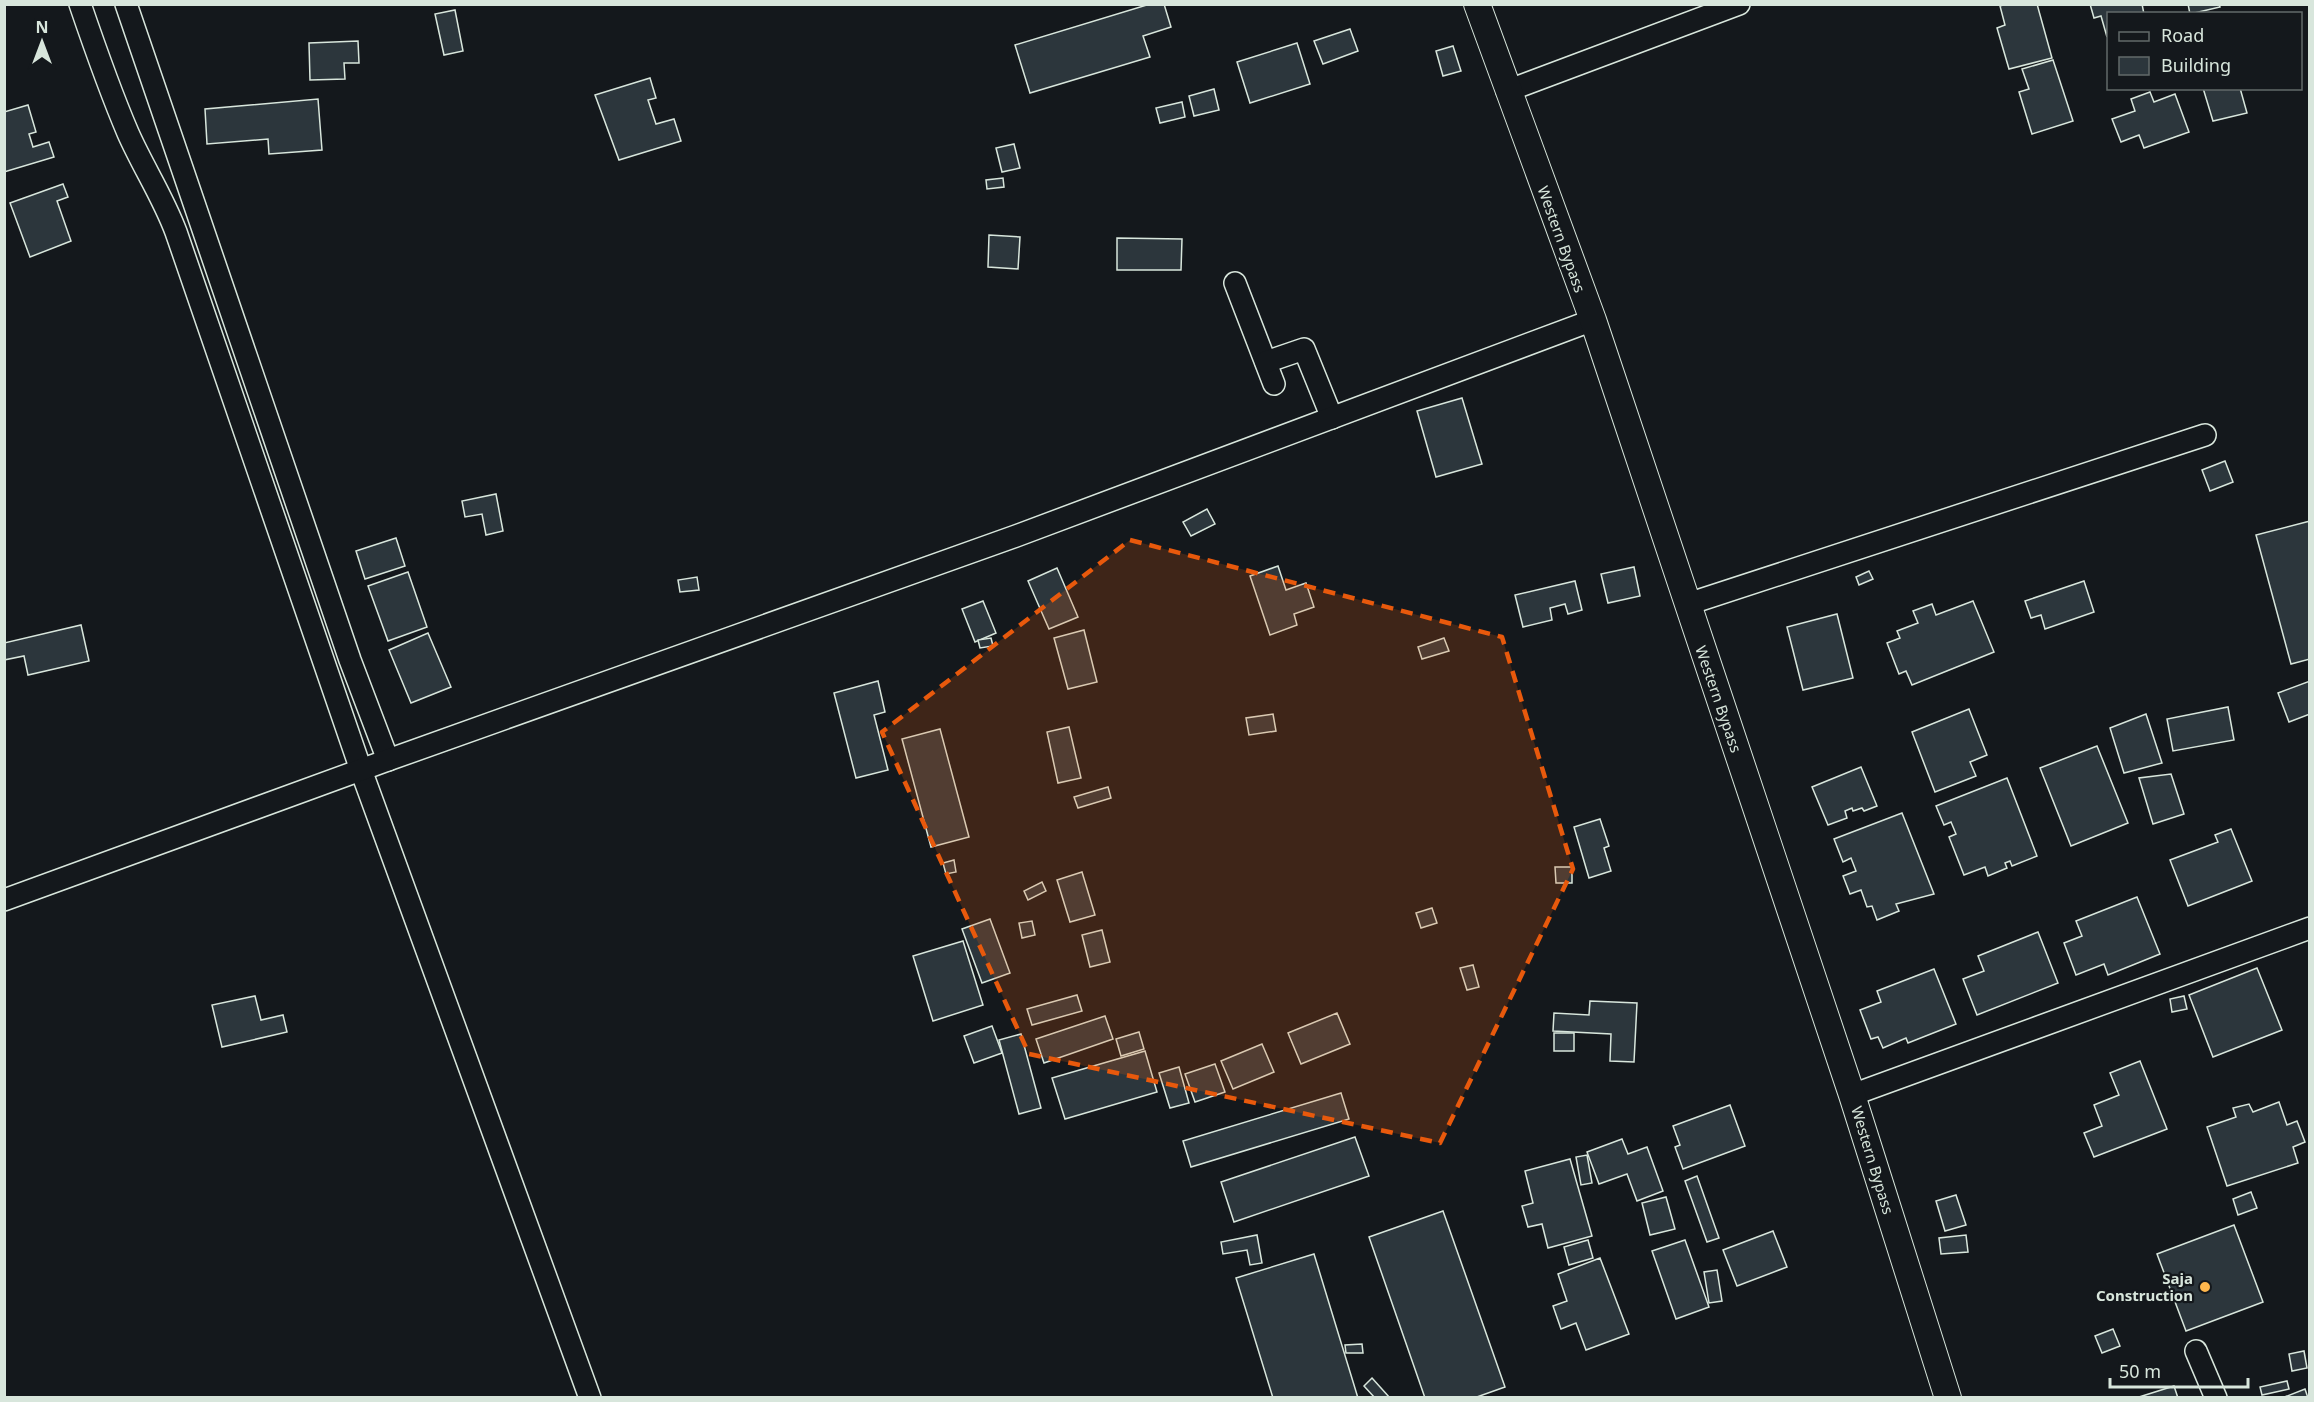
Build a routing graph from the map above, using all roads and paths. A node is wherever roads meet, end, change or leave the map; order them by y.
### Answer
1 (80, 4) edge
2 (126, 4) edge
3 (1477, 4) edge
4 (1740, 4) edge
5 (1507, 91) junction
6 (1235, 283) dead end
7 (1593, 320) junction
8 (1266, 362) junction
9 (1274, 384) dead end
10 (1332, 418) junction
11 (2205, 435) dead end
12 (1688, 604) junction
13 (388, 760) junction
14 (361, 770) junction
15 (4, 900) edge
16 (2310, 928) edge
17 (1852, 1095) junction
18 (2196, 1351) dead end
19 (590, 1398) edge
20 (1948, 1398) edge
21 (2216, 1398) edge

1 - 14 street
2 - 13 street
3 - 5 main road, Western Bypass
4 - 5 street
5 - 7 main road, Western Bypass
6 - 8 street
7 - 10 street
7 - 12 main road, Western Bypass
8 - 9 street
8 - 10 street
10 - 13 street
11 - 12 street
12 - 17 main road, Western Bypass
13 - 14 street
14 - 15 street
14 - 19 street
16 - 17 street
17 - 20 main road, Western Bypass
18 - 21 street

